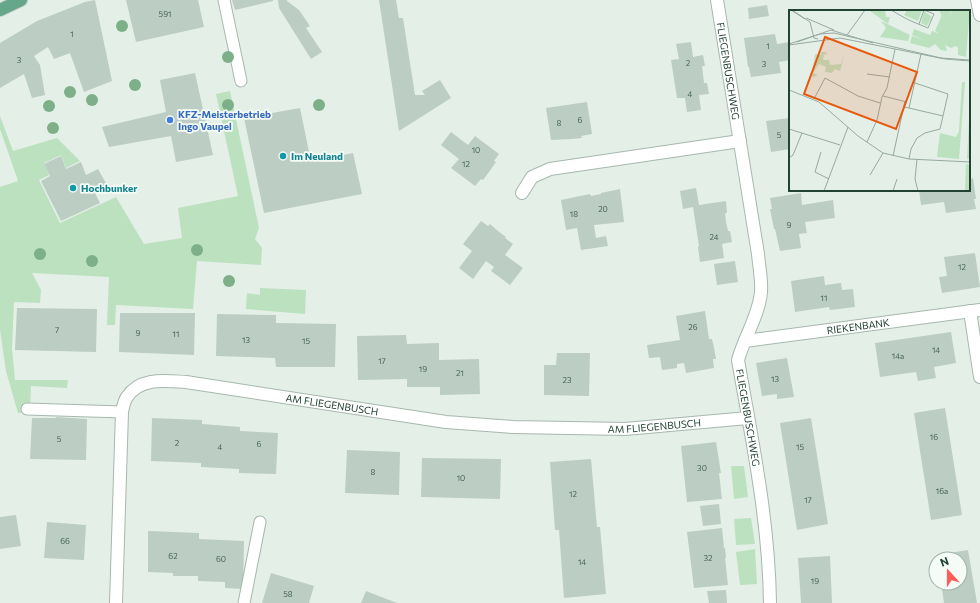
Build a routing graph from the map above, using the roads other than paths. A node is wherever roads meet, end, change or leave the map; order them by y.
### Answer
1 (21, 0) edge
2 (224, 0) edge
3 (718, 0) edge
4 (977, 0) edge
5 (0, 10) edge
6 (980, 15) edge
7 (241, 81) dead end
8 (740, 141) junction
9 (522, 193) dead end
10 (975, 310) edge
11 (745, 341) junction
12 (980, 372) edge
13 (27, 409) dead end
14 (122, 412) junction
15 (748, 418) junction
16 (260, 522) dead end
17 (116, 603) edge
18 (244, 603) edge
19 (770, 603) edge

1 - 5 main road
2 - 7 lane
3 - 8 street, FLIEGENBUSCHWEG
4 - 6 street
8 - 9 street
8 - 11 street, FLIEGENBUSCHWEG
10 - 11 street, RIEKENBANK
10 - 12 street, RIEKENBANK
11 - 15 street, FLIEGENBUSCHWEG
13 - 14 lane
14 - 15 street, AM FLIEGENBUSCH
14 - 17 street, AM FLIEGENBUSCH
15 - 19 street, FLIEGENBUSCHWEG
16 - 18 lane

